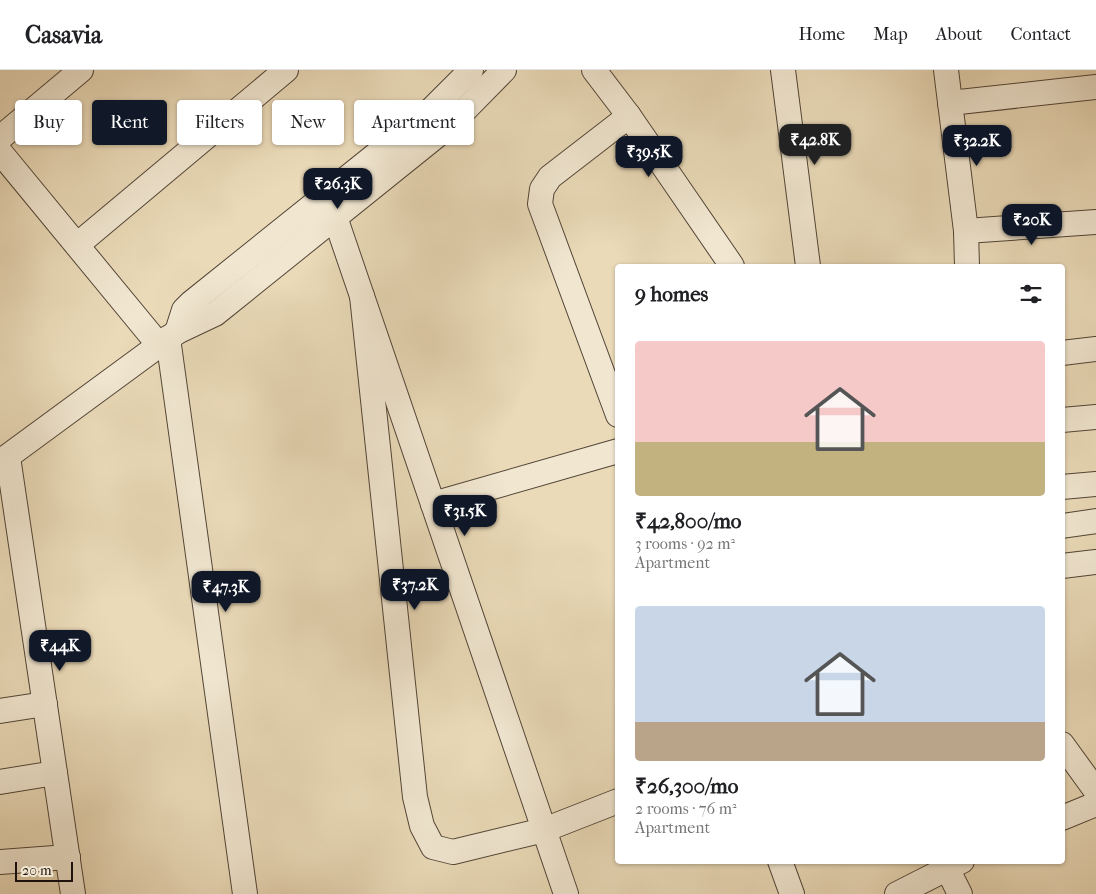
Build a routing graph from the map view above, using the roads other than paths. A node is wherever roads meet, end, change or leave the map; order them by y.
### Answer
1 (81, 70) edge
2 (286, 70) edge
3 (471, 70) edge
4 (504, 70) edge
5 (594, 70) edge
6 (783, 70) edge
7 (946, 70) edge
8 (1096, 86) edge
9 (950, 103) junction
10 (629, 116) junction
11 (0, 138) edge
12 (0, 152) edge
13 (326, 195) junction
14 (336, 217) junction
15 (1096, 222) edge
16 (966, 231) junction
17 (77, 245) junction
18 (731, 264) edge
19 (808, 264) edge
20 (967, 264) edge
21 (362, 296) junction
22 (168, 338) junction
23 (1096, 349) edge
24 (1065, 354) edge
25 (615, 407) edge
26 (1096, 418) edge
27 (1065, 420) edge
28 (615, 452) edge
29 (4, 459) edge
30 (1096, 484) edge
31 (1065, 487) edge
32 (433, 504) junction
33 (1096, 521) edge
34 (1065, 526) edge
35 (1096, 562) edge
36 (1065, 566) edge
37 (45, 704) junction
38 (0, 712) edge
39 (1065, 748) edge
40 (55, 773) junction
41 (0, 782) edge
42 (1096, 791) edge
43 (615, 802) edge
44 (1096, 804) edge
45 (1065, 817) edge
46 (544, 830) junction
47 (68, 857) junction
48 (0, 862) edge
49 (781, 864) edge
50 (954, 865) edge
51 (73, 894) edge
52 (245, 894) edge
53 (566, 894) edge
54 (792, 894) edge
55 (897, 894) edge
56 (960, 894) edge

1 - 11 street
2 - 17 street
3 - 13 street
4 - 14 street
5 - 10 street
6 - 19 street
7 - 9 street
8 - 9 street
9 - 16 street
10 - 18 street
10 - 25 street
12 - 17 street
13 - 14 street
13 - 22 street
14 - 21 street
14 - 22 street
15 - 16 street
16 - 20 street
17 - 22 street
21 - 32 street
21 - 46 street
22 - 29 street
22 - 52 street
23 - 24 street
26 - 27 street
28 - 32 street
29 - 37 street
30 - 31 street
32 - 46 street
33 - 34 street
35 - 36 street
37 - 38 street
37 - 40 street
39 - 42 street
40 - 41 street
40 - 47 street
43 - 46 street
44 - 45 street
46 - 53 street
47 - 48 street
47 - 51 street
49 - 54 street
50 - 55 street
50 - 56 street

